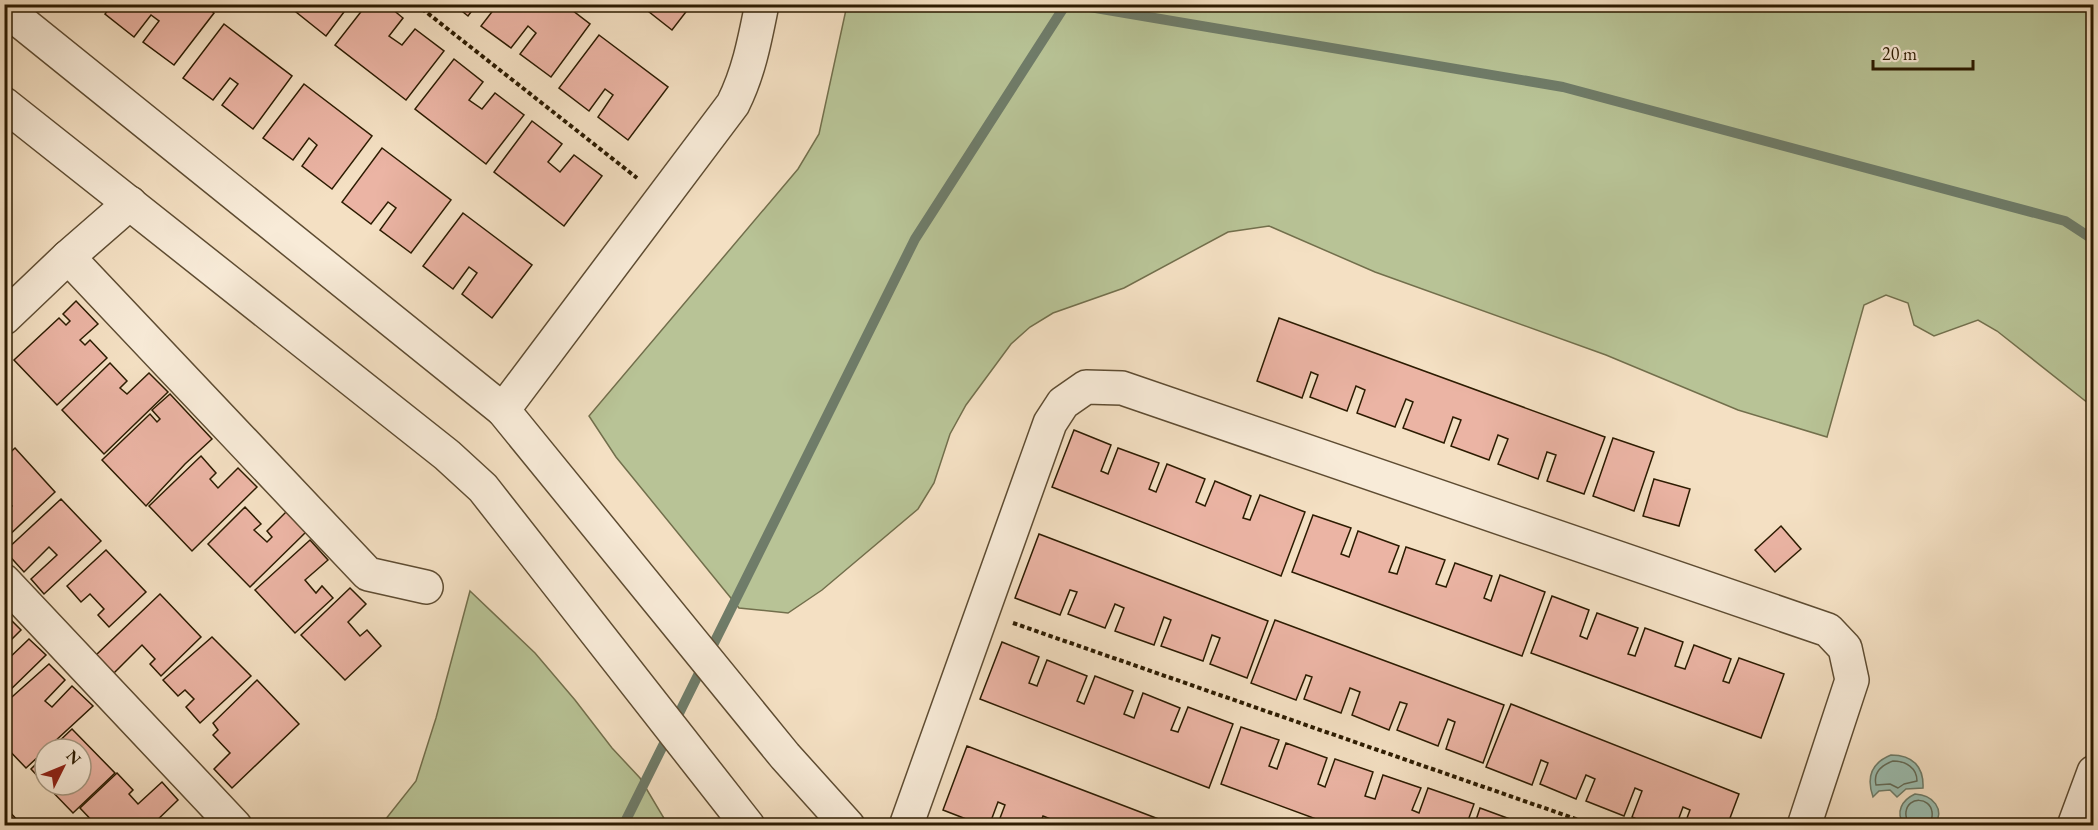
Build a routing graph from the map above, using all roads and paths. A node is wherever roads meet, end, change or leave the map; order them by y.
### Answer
1 (416, 4) edge
2 (762, 4) edge
3 (4, 8) edge
4 (4, 104) edge
5 (663, 198) junction
6 (130, 203) junction
7 (68, 257) junction
8 (4, 318) edge
9 (503, 410) junction
10 (4, 581) edge
11 (426, 587) dead end
12 (984, 613) junction
13 (2094, 772) edge
14 (235, 825) edge
15 (748, 825) edge
16 (848, 825) edge
17 (906, 825) edge
18 (1596, 825) edge
19 (1804, 825) edge
20 (2074, 825) edge

1 - 5 path
2 - 5 street
3 - 9 street
4 - 6 street
5 - 9 street
6 - 7 street
6 - 15 street
7 - 8 street
7 - 11 street
9 - 16 street
10 - 14 street
12 - 17 street
12 - 18 path
12 - 19 street
13 - 20 street

